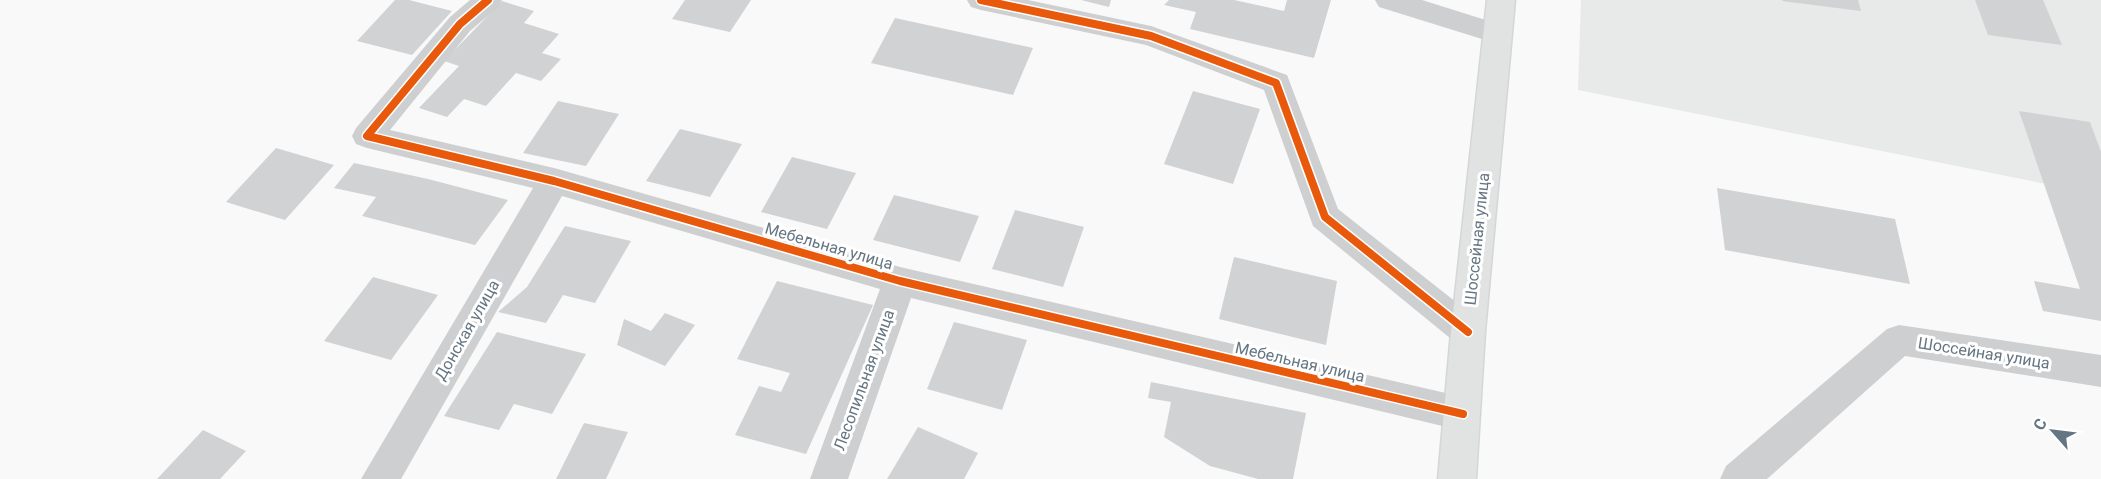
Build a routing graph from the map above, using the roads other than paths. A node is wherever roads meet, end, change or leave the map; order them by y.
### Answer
1 (488, 0) edge
2 (981, 0) edge
3 (1389, 0) edge
4 (1501, 0) edge
5 (1411, 4) edge
6 (1498, 34) junction
7 (554, 181) junction
8 (900, 281) junction
9 (1468, 332) junction
10 (2101, 372) edge
11 (1463, 414) junction
12 (380, 479) edge
13 (829, 479) edge
14 (1457, 479) edge
15 (1739, 479) edge

1 - 7 street, Мебельная улица
2 - 9 street
3 - 5 street
4 - 6 main road, Шоссейная улица
5 - 6 street
6 - 9 main road, Шоссейная улица
7 - 8 street, Мебельная улица
7 - 12 street, Донская улица
8 - 11 street, Мебельная улица
8 - 13 street, Лесопильная улица
9 - 11 main road, Шоссейная улица
10 - 15 street, Шоссейная улица
11 - 14 main road, Шоссейная улица

